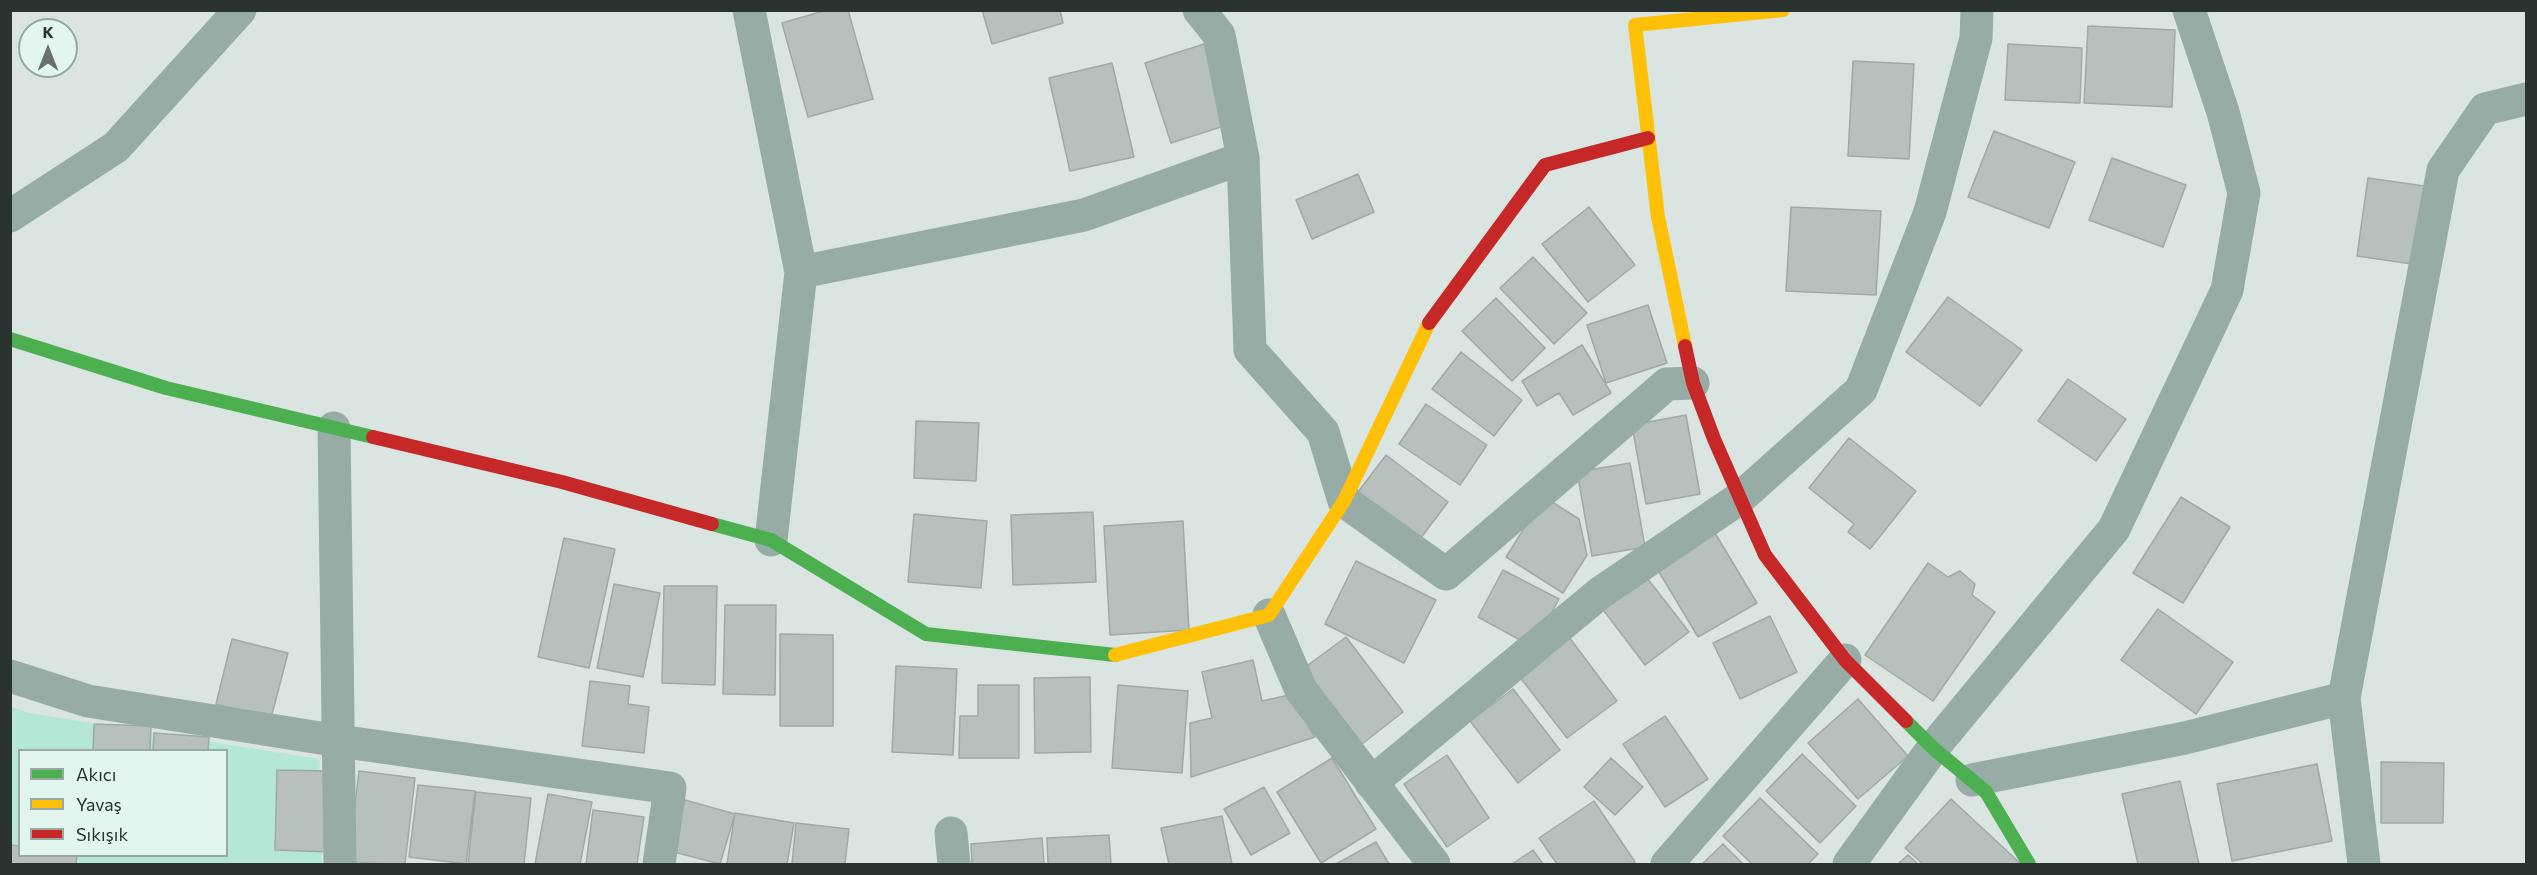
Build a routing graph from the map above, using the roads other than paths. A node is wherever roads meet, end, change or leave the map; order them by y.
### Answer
1 (240, 10) edge
2 (749, 10) edge
3 (1199, 10) edge
4 (1783, 10) edge
5 (1977, 10) edge
6 (2189, 10) edge
7 (1634, 18) edge
8 (2526, 99) edge
9 (1648, 138) junction
10 (1243, 158) junction
11 (10, 216) edge
12 (801, 272) junction
13 (10, 339) edge
14 (1693, 383) junction
15 (334, 428) junction
16 (1740, 498) junction
17 (1344, 501) junction
18 (771, 540) junction
19 (1269, 615) junction
20 (1845, 660) junction
21 (10, 676) edge
22 (2344, 698) junction
23 (339, 741) junction
24 (1933, 748) junction
25 (1972, 780) junction
26 (1371, 783) junction
27 (951, 832) dead end
28 (340, 864) edge
29 (659, 864) edge
30 (954, 864) edge
31 (1434, 864) edge
32 (1666, 864) edge
33 (1849, 864) edge
34 (2030, 864) edge
35 (2364, 864) edge

1 - 11 street
2 - 12 street
3 - 10 street
4 - 7 street
5 - 16 street
6 - 24 street
7 - 9 street
8 - 22 street
9 - 14 street
9 - 17 street
10 - 12 street
10 - 17 street
12 - 18 street
13 - 15 street
14 - 16 street
14 - 17 street
15 - 18 street
15 - 23 street
16 - 20 street
16 - 26 street
17 - 19 street
18 - 19 street
19 - 26 street
20 - 24 street
20 - 32 street
21 - 23 street
22 - 25 street
22 - 35 street
23 - 28 street
23 - 29 street
24 - 25 street
24 - 33 street
25 - 34 street
26 - 31 street
27 - 30 street

